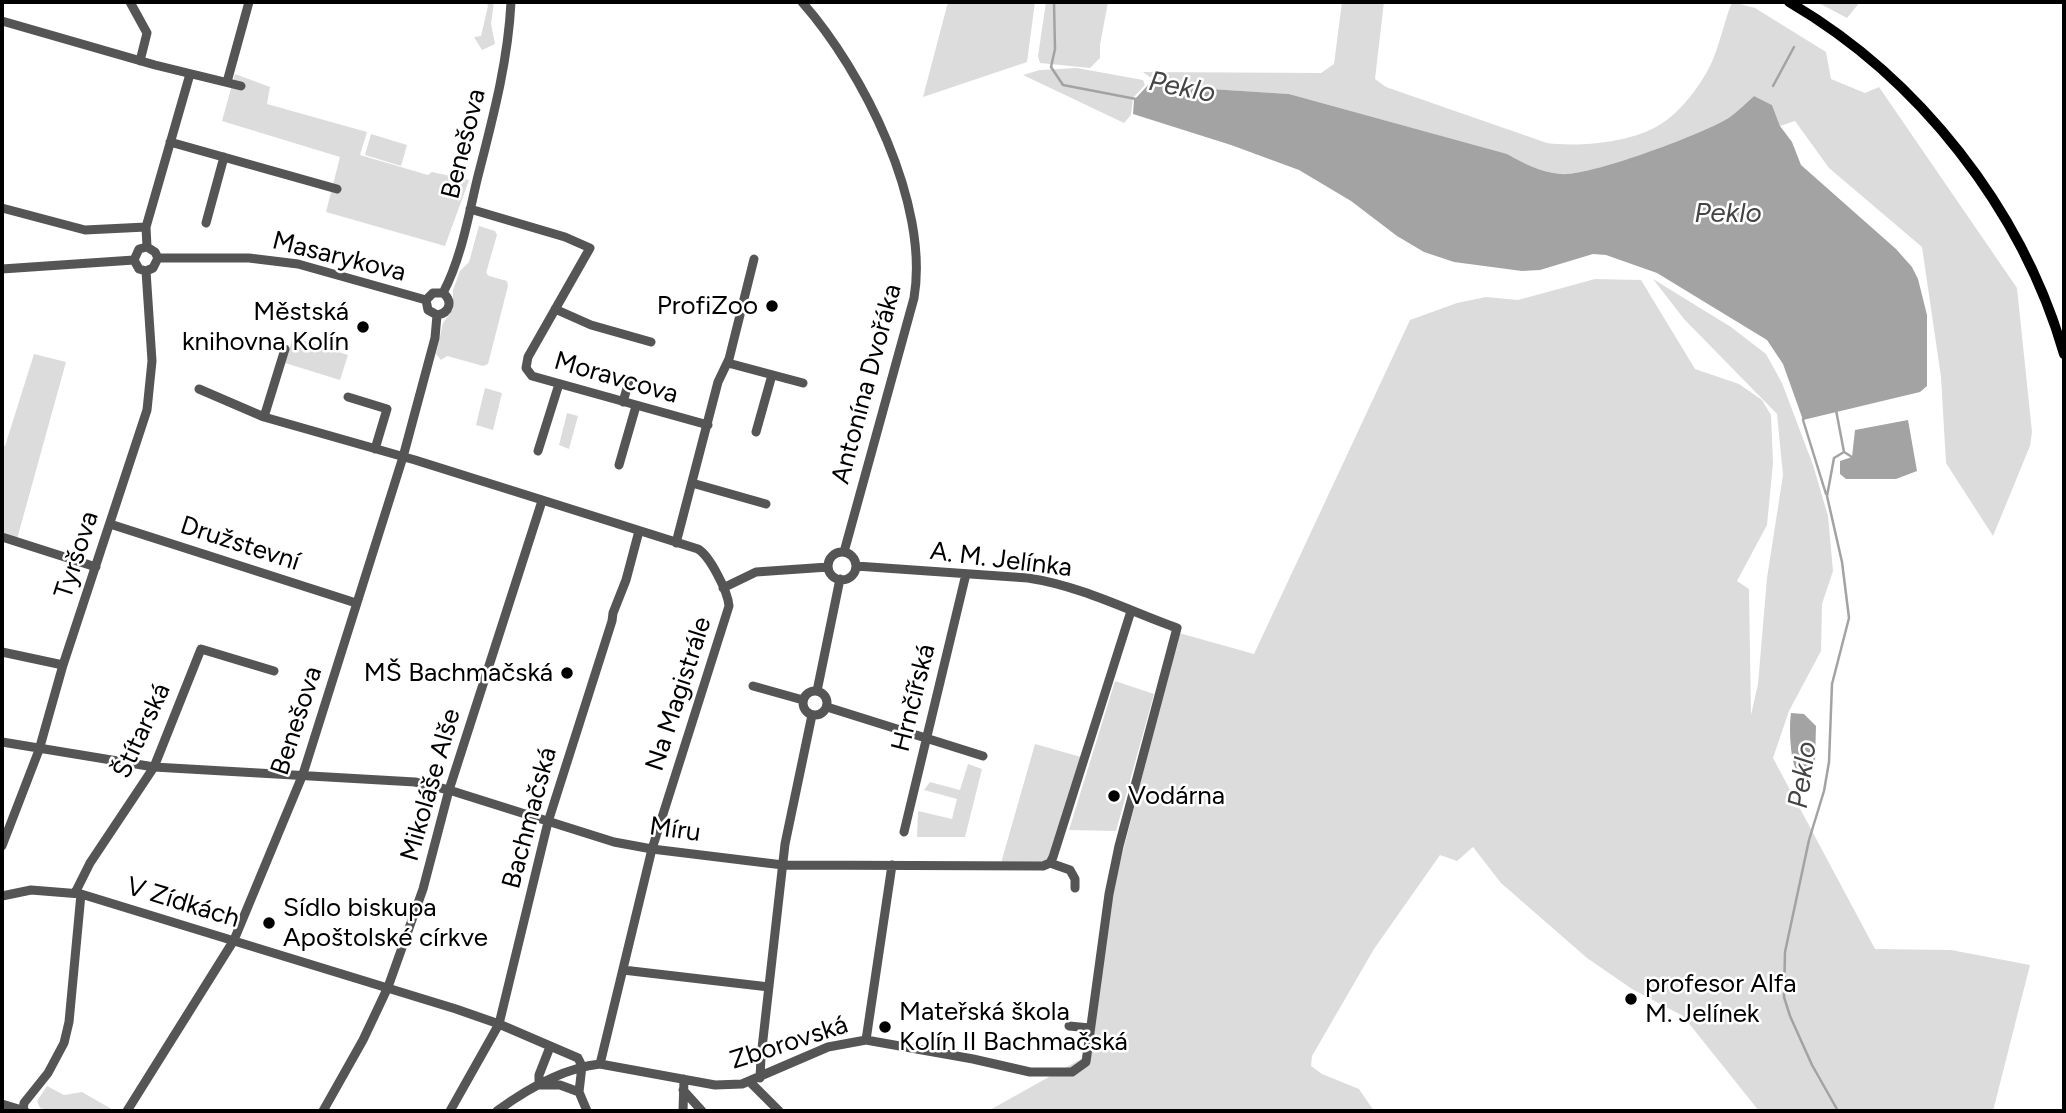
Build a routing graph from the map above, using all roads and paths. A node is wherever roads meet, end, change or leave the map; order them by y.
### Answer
1 (130, 2) edge
2 (249, 2) edge
3 (511, 2) edge
4 (802, 2) edge
5 (1789, 2) edge
6 (2, 21) edge
7 (140, 61) junction
8 (190, 75) junction
9 (227, 82) junction
10 (241, 86) dead end
11 (170, 142) junction
12 (224, 157) junction
13 (337, 189) dead end
14 (2, 208) edge
15 (470, 209) junction
16 (206, 222) dead end
17 (146, 228) junction
18 (147, 247) junction
19 (158, 258) junction
20 (134, 260) junction
21 (754, 260) dead end
22 (2, 269) edge
23 (146, 271) junction
24 (443, 293) junction
25 (426, 300) junction
26 (555, 309) junction
27 (437, 315) junction
28 (651, 342) dead end
29 (285, 349) dead end
30 (2064, 354) edge
31 (727, 363) junction
32 (772, 375) junction
33 (629, 381) dead end
34 (803, 383) dead end
35 (559, 384) junction
36 (199, 389) dead end
37 (348, 397) dead end
38 (623, 402) junction
39 (636, 405) junction
40 (264, 417) junction
41 (708, 425) junction
42 (756, 432) dead end
43 (376, 449) junction
44 (538, 450) dead end
45 (402, 457) junction
46 (619, 465) dead end
47 (692, 484) junction
48 (542, 501) junction
49 (766, 504) dead end
50 (110, 524) junction
51 (639, 531) junction
52 (2, 537) edge
53 (676, 543) junction
54 (844, 552) junction
55 (856, 566) junction
56 (96, 567) junction
57 (828, 567) junction
58 (966, 574) junction
59 (840, 579) junction
60 (723, 588) junction
61 (356, 603) junction
62 (1130, 611) junction
63 (1177, 628) joint
64 (2, 652) edge
65 (63, 665) junction
66 (274, 671) dead end
67 (753, 686) dead end
68 (817, 691) junction
69 (803, 700) junction
70 (827, 707) junction
71 (812, 715) junction
72 (926, 738) junction
73 (2, 742) edge
74 (39, 750) junction
75 (983, 756) dead end
76 (154, 767) junction
77 (303, 774) junction
78 (449, 790) junction
79 (548, 822) junction
80 (904, 832) dead end
81 (2, 846) edge
82 (652, 849) junction
83 (1050, 863) junction
84 (783, 864) junction
85 (892, 865) junction
86 (1074, 888) dead end
87 (78, 893) junction
88 (2, 895) edge
89 (234, 940) junction
90 (623, 970) junction
91 (388, 987) junction
92 (769, 987) junction
93 (499, 1024) junction
94 (1069, 1026) dead end
95 (1090, 1028) junction
96 (866, 1040) junction
97 (550, 1047) junction
98 (600, 1064) junction
99 (582, 1066) junction
100 (760, 1078) junction
101 (684, 1079) junction
102 (750, 1082) junction
103 (539, 1085) junction
104 (683, 1090) junction
105 (579, 1092) junction
106 (2, 1104) edge
107 (24, 1111) edge
108 (128, 1111) edge
109 (323, 1111) edge
110 (450, 1111) edge
111 (497, 1111) edge
112 (587, 1111) edge
113 (683, 1111) edge
114 (702, 1111) edge
115 (779, 1111) edge

1 - 7 street
2 - 9 street
3 - 15 street, Benešova
4 - 54 street, Antonína Dvořáka
5 - 30 main road
6 - 7 street
7 - 8 street
8 - 9 street
8 - 11 street
9 - 10 street
11 - 12 street
11 - 17 street
12 - 13 street
12 - 16 street
14 - 17 street
15 - 24 street, Benešova
15 - 26 street, Moravcova
17 - 18 street
18 - 19 street
18 - 20 street
19 - 23 street
19 - 25 street, Masarykova
20 - 22 street
20 - 23 street
21 - 31 street
23 - 50 street, Tyršova
24 - 25 street
24 - 27 street, Benešova
25 - 27 street
26 - 28 street
26 - 35 street, Moravcova
27 - 45 street, Benešova
29 - 40 street
31 - 32 street
31 - 41 street
32 - 34 street
32 - 42 street
33 - 38 street
35 - 38 street, Moravcova
35 - 44 street
36 - 40 street, Na Magistrále
37 - 43 street
38 - 39 street, Moravcova
39 - 41 street, Moravcova
39 - 46 street
40 - 43 street, Na Magistrále
41 - 47 street
43 - 45 street, Na Magistrále
45 - 48 street, Na Magistrále
45 - 61 street, Benešova
47 - 49 street
47 - 53 street
48 - 51 street, Na Magistrále
48 - 78 street, Mikoláše Alše
50 - 56 street, Tyršova
50 - 61 street, Družstevní
51 - 53 street, Na Magistrále
51 - 79 street, Bachmačská
52 - 56 street
53 - 60 street, Na Magistrále
54 - 55 street
54 - 57 street
55 - 58 street, A. M. Jelínka
55 - 59 street
56 - 65 street, Tyršova
57 - 59 street
57 - 60 street
58 - 62 street, A. M. Jelínka
58 - 72 street, Hrnčířská
59 - 68 street
60 - 82 street, Na Magistrále
61 - 77 street, Benešova
62 - 63 street, A. M. Jelínka
62 - 83 street
63 - 95 street, Zborovská
64 - 65 street
65 - 74 street, Tyršova
66 - 76 street, Štítarská
67 - 69 street
68 - 69 street
68 - 70 street
69 - 71 street
70 - 71 street
70 - 72 street
71 - 84 street
72 - 75 street
72 - 80 street, Hrnčířská
73 - 74 street, Míru
74 - 76 street, Míru
74 - 81 street, Tyršova
76 - 77 street, Míru
76 - 87 street, Štítarská
77 - 78 street, Míru
77 - 89 street, Benešova
78 - 79 street, Míru
78 - 91 street, Mikoláše Alše
79 - 82 street, Míru
79 - 93 street, Bachmačská
82 - 84 street, Míru
82 - 90 street, Na Magistrále
83 - 85 street, Míru
83 - 86 street
84 - 85 street, Míru
84 - 92 street
85 - 96 street
87 - 88 street, V Zídkách
87 - 89 street, V Zídkách
87 - 107 street, Štítarská
89 - 91 street, V Zídkách
89 - 108 street, Benešova
90 - 92 street
90 - 98 street, Na Magistrále
91 - 93 street, V Zídkách
91 - 109 street, Mikoláše Alše
92 - 100 street
93 - 97 street, V Zídkách
93 - 110 street, Bachmačská
94 - 95 street
95 - 96 street, Zborovská
96 - 100 street, Zborovská
97 - 99 street, V Zídkách
97 - 103 street
98 - 99 street, Zborovská
98 - 101 street, Zborovská
99 - 103 street, Zborovská
99 - 105 street
100 - 102 street, Zborovská
101 - 102 street, Zborovská
101 - 104 street
102 - 115 street
103 - 105 street
103 - 111 street, Zborovská
104 - 113 street
104 - 114 street
105 - 112 street
106 - 107 street

